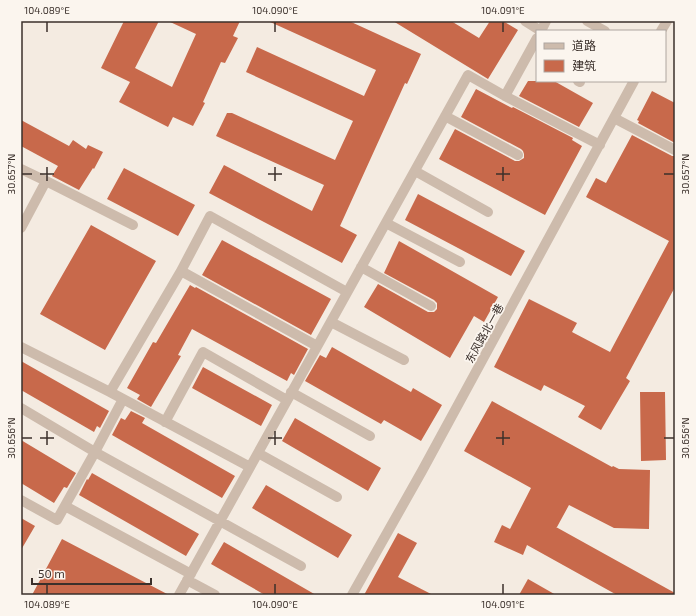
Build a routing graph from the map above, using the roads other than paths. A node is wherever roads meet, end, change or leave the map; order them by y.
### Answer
1 (525, 21) edge
2 (546, 21) edge
3 (587, 21) edge
4 (667, 21) edge
5 (539, 30) edge
6 (542, 30) edge
7 (603, 30) edge
8 (662, 30) edge
9 (536, 42) edge
10 (533, 54) edge
11 (633, 82) edge
12 (505, 96) junction
13 (445, 116) junction
14 (614, 118) junction
15 (600, 145) junction
16 (675, 150) edge
17 (518, 155) dead end
18 (21, 170) edge
19 (415, 171) junction
20 (46, 181) junction
21 (488, 212) dead end
22 (386, 223) junction
23 (133, 225) dead end
24 (21, 228) edge
25 (460, 262) dead end
26 (361, 268) junction
27 (181, 271) junction
28 (347, 292) junction
29 (431, 306) dead end
30 (331, 322) junction
31 (317, 346) junction
32 (21, 347) edge
33 (404, 360) dead end
34 (110, 392) junction
35 (289, 396) junction
36 (123, 399) junction
37 (21, 408) edge
38 (165, 422) junction
39 (370, 436) dead end
40 (95, 452) junction
41 (258, 453) junction
42 (250, 467) junction
43 (337, 498) dead end
44 (21, 500) edge
45 (65, 506) junction
46 (220, 520) junction
47 (301, 566) dead end
48 (189, 577) junction
49 (179, 595) edge
50 (215, 595) edge
51 (352, 595) edge

1 - 5 street
2 - 6 street
3 - 7 street
4 - 8 street
9 - 10 street
10 - 12 street
11 - 14 street, 东风路北一巷
12 - 13 street
12 - 15 street
13 - 17 street
13 - 19 street
14 - 15 street, 东风路北一巷
14 - 16 street
15 - 51 street, 东风路北一巷
18 - 20 street
19 - 21 street
19 - 22 street
20 - 23 street
20 - 24 street
22 - 25 street
22 - 26 street
26 - 28 street
26 - 29 street
27 - 28 street
27 - 31 street
27 - 34 street
28 - 30 street
30 - 31 street
30 - 33 street
31 - 35 street
32 - 34 street
34 - 36 street
35 - 38 street
35 - 39 street
35 - 41 street
36 - 38 street
36 - 40 street
37 - 40 street
38 - 42 street
40 - 45 street
40 - 46 street
41 - 42 street
41 - 43 street
42 - 46 street
44 - 45 street
45 - 48 street
46 - 47 street
46 - 48 street
48 - 49 street
48 - 50 street

